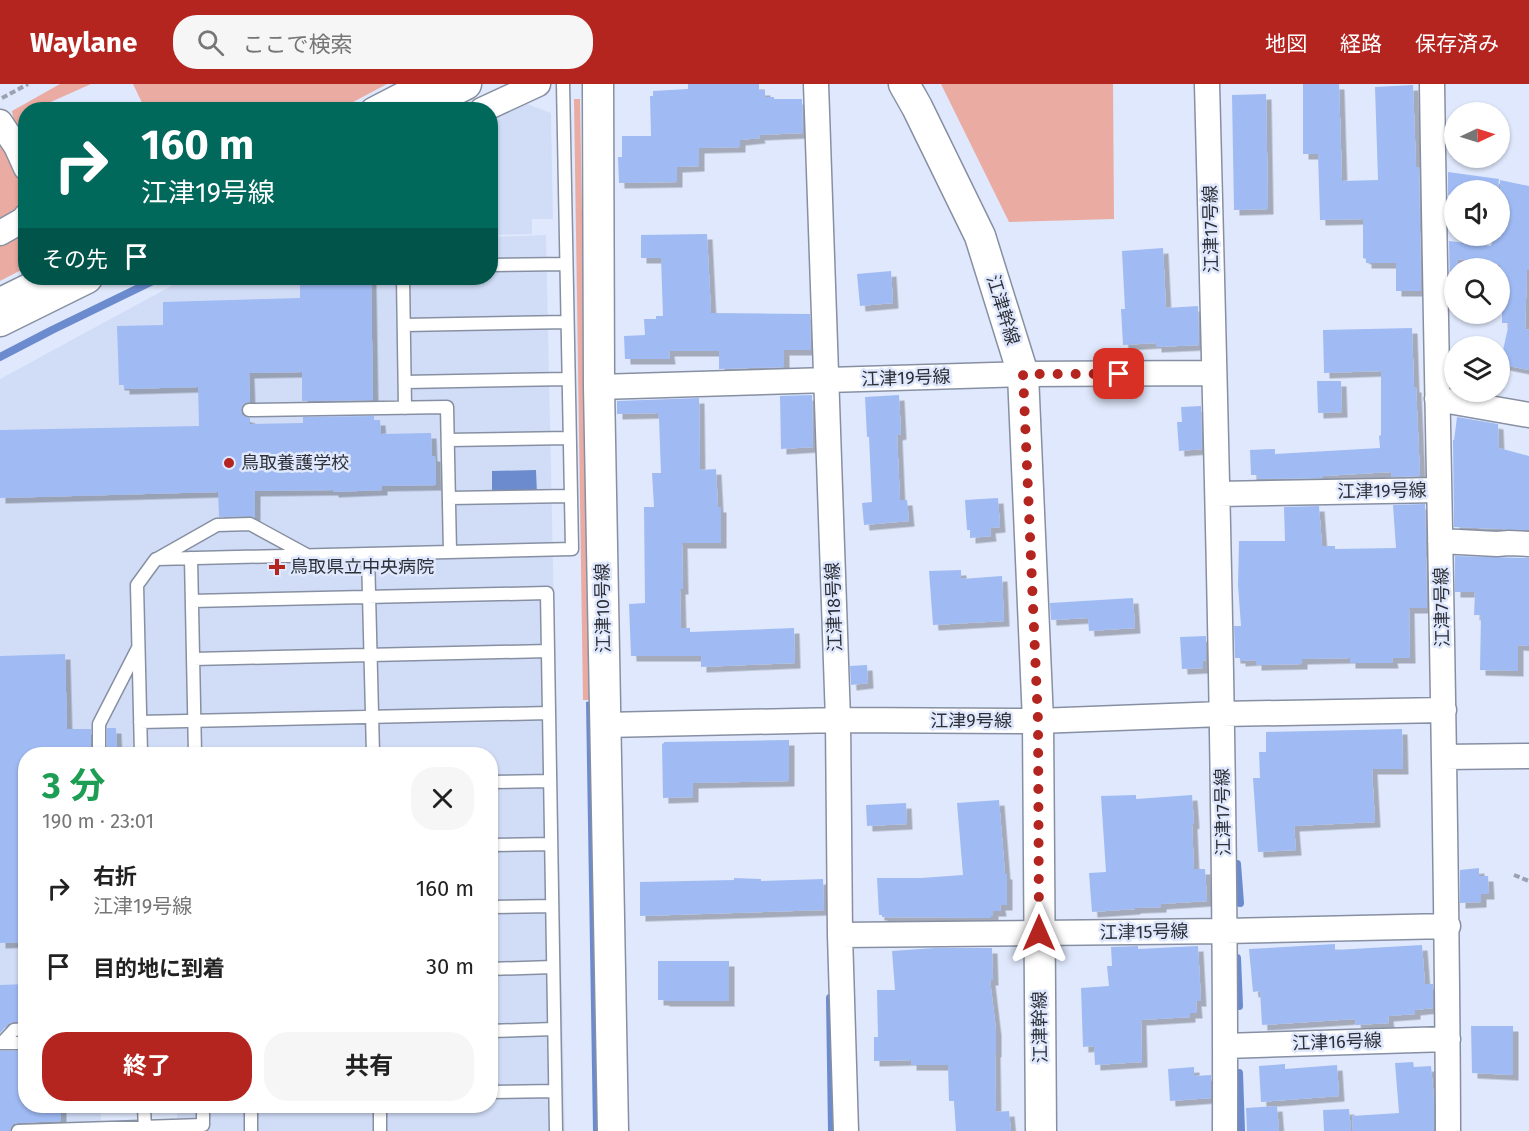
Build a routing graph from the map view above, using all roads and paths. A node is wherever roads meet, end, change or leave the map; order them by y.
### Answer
1 (28, 84) edge
2 (423, 84) edge
3 (466, 84) edge
4 (538, 84) edge
5 (563, 84) edge
6 (598, 84) edge
7 (816, 84) edge
8 (904, 84) edge
9 (1207, 84) edge
10 (1432, 84) edge
11 (0, 99) edge
12 (388, 102) edge
13 (431, 102) edge
14 (498, 103) edge
15 (0, 122) edge
16 (18, 150) edge
17 (18, 223) edge
18 (0, 233) edge
19 (566, 264) junction
20 (498, 265) edge
21 (31, 285) edge
22 (73, 285) edge
23 (403, 285) edge
24 (0, 300) edge
25 (0, 321) edge
26 (567, 322) junction
27 (404, 325) junction
28 (1214, 373) junction
29 (1023, 374) junction
30 (568, 379) junction
31 (825, 380) junction
32 (405, 382) junction
33 (598, 387) junction
34 (1437, 399) junction
35 (405, 408) junction
36 (249, 410) dead end
37 (1529, 415) edge
38 (569, 438) junction
39 (448, 440) junction
40 (1439, 490) junction
41 (1218, 494) junction
42 (571, 496) junction
43 (449, 498) junction
44 (1440, 541) junction
45 (1529, 543) edge
46 (450, 552) junction
47 (368, 554) junction
48 (308, 555) junction
49 (191, 558) junction
50 (156, 559) junction
51 (369, 597) junction
52 (192, 601) junction
53 (138, 647) junction
54 (548, 651) junction
55 (371, 655) junction
56 (193, 659) junction
57 (1444, 710) junction
58 (549, 713) junction
59 (1222, 714) junction
60 (372, 717) junction
61 (195, 720) junction
62 (838, 720) junction
63 (1038, 721) junction
64 (140, 722) junction
65 (605, 725) junction
66 (99, 747) edge
67 (141, 747) edge
68 (195, 747) edge
69 (373, 747) edge
70 (1529, 756) edge
71 (1444, 757) junction
72 (550, 781) junction
73 (498, 782) edge
74 (551, 844) junction
75 (498, 845) edge
76 (1514, 874) dead end
77 (1529, 881) edge
78 (552, 906) junction
79 (498, 907) edge
80 (1448, 926) junction
81 (1225, 931) junction
82 (1039, 933) junction
83 (840, 935) junction
84 (553, 968) junction
85 (498, 969) edge
86 (554, 1029) junction
87 (18, 1030) edge
88 (498, 1031) edge
89 (1448, 1039) junction
90 (1, 1043) edge
91 (18, 1043) edge
92 (1226, 1046) junction
93 (555, 1091) junction
94 (498, 1092) edge
95 (144, 1113) edge
96 (203, 1113) edge
97 (251, 1113) edge
98 (380, 1113) edge
99 (145, 1129) edge
100 (18, 1131) edge
101 (46, 1131) edge
102 (251, 1131) edge
103 (380, 1131) edge
104 (556, 1131) edge
105 (613, 1131) edge
106 (846, 1131) edge
107 (1041, 1131) edge
108 (1225, 1131) edge
109 (1448, 1131) edge

1 - 11 path
2 - 12 street
3 - 13 street
4 - 14 street
5 - 19 lane
6 - 33 street, 江津10号線
7 - 31 street, 江津18号線
8 - 29 street, 江津幹線
9 - 28 street, 江津17号線
10 - 34 street, 江津7号線
15 - 16 street
17 - 18 street
19 - 20 lane
19 - 26 lane
21 - 24 street
22 - 25 street
23 - 27 lane
26 - 27 lane
26 - 30 lane
27 - 32 lane
28 - 29 street, 江津19号線
28 - 41 street, 江津17号線
29 - 31 street, 江津19号線
29 - 63 street, 江津幹線
30 - 32 lane
30 - 38 lane
31 - 33 street, 江津19号線
31 - 62 street, 江津18号線
32 - 35 lane
33 - 65 street, 江津10号線
34 - 37 street
34 - 40 street, 江津7号線
35 - 36 lane
35 - 39 lane
38 - 39 lane
38 - 42 lane
39 - 43 lane
40 - 41 street, 江津19号線
40 - 44 street, 江津7号線
41 - 59 street, 江津17号線
42 - 43 lane
42 - 46 lane
43 - 46 lane
44 - 45 street
44 - 57 street, 江津7号線
46 - 47 lane
47 - 48 lane
47 - 51 lane
48 - 49 lane
48 - 50 lane
49 - 50 lane
49 - 52 lane
50 - 53 lane
51 - 52 lane
51 - 54 lane
51 - 55 lane
52 - 56 lane
53 - 64 lane
53 - 66 lane
54 - 55 lane
54 - 58 lane
55 - 56 lane
55 - 60 lane
56 - 61 lane
57 - 59 street, 江津9号線
57 - 71 street, 江津7号線
58 - 60 lane
58 - 72 lane
59 - 63 street, 江津9号線
59 - 81 street, 江津17号線
60 - 61 lane
60 - 69 lane
61 - 64 lane
61 - 68 lane
62 - 63 street, 江津9号線
62 - 65 street, 江津9号線
62 - 83 street, 江津18号線
63 - 82 street, 江津幹線
64 - 67 lane
65 - 105 street, 江津10号線
70 - 71 street
71 - 80 street, 江津7号線
72 - 73 lane
72 - 74 lane
74 - 75 lane
74 - 78 lane
76 - 77 path
78 - 79 lane
78 - 84 lane
80 - 81 street, 江津15号線
80 - 89 street, 江津7号線
81 - 82 street, 江津15号線
81 - 92 street, 江津17号線
82 - 83 street, 江津15号線
82 - 107 street, 江津幹線
83 - 106 street, 江津18号線
84 - 85 lane
84 - 86 lane
86 - 88 lane
86 - 93 lane
87 - 90 lane
89 - 92 street, 江津16号線
89 - 109 street, 江津7号線
90 - 91 lane
92 - 108 street, 江津17号線
93 - 94 lane
93 - 104 lane
95 - 99 lane
96 - 99 lane
97 - 102 lane
98 - 103 lane
99 - 101 lane
100 - 101 lane

